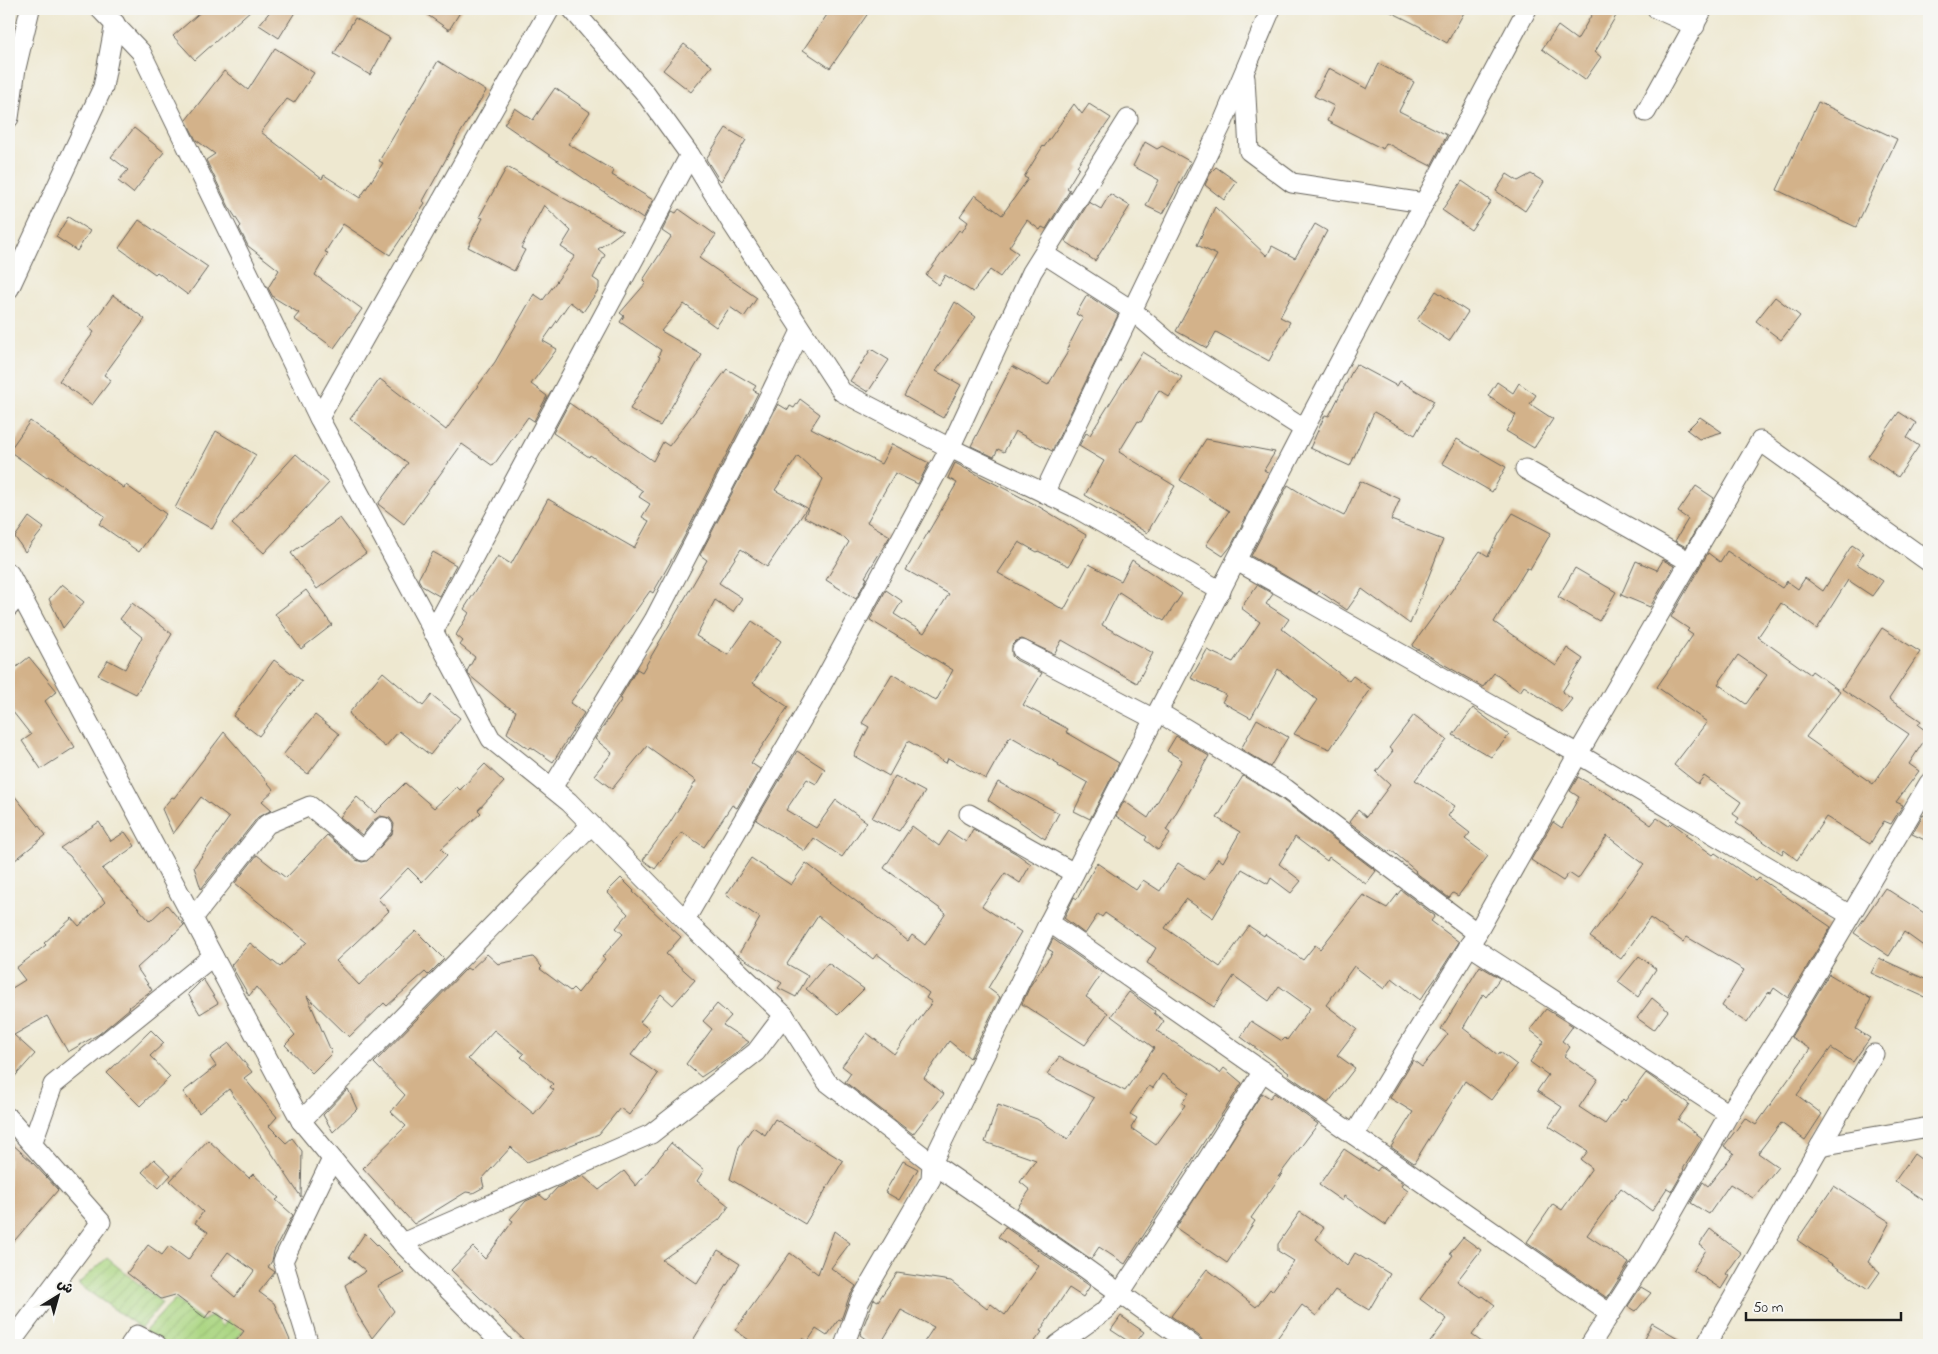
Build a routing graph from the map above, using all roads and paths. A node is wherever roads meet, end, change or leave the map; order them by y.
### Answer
1 (30, 9) edge
2 (100, 9) edge
3 (550, 9) edge
4 (572, 9) edge
5 (1271, 9) edge
6 (1527, 9) edge
7 (1657, 9) edge
8 (1703, 9) edge
9 (114, 23) junction
10 (1695, 26) junction
11 (1245, 71) junction
12 (1646, 112) dead end
13 (9, 118) edge
14 (1128, 119) dead end
15 (690, 155) junction
16 (1424, 203) junction
17 (1044, 254) junction
18 (9, 289) edge
19 (1133, 311) junction
20 (801, 331) junction
21 (319, 418) junction
22 (1304, 429) junction
23 (950, 448) junction
24 (1525, 469) dead end
25 (1044, 493) junction
26 (1237, 560) junction
27 (1690, 562) junction
28 (1929, 562) edge
29 (9, 573) edge
30 (1221, 591) junction
31 (14, 600) edge
32 (433, 632) junction
33 (1022, 650) dead end
34 (1156, 715) junction
35 (1578, 754) junction
36 (1929, 783) edge
37 (552, 788) junction
38 (969, 814) dead end
39 (591, 825) junction
40 (383, 827) dead end
41 (1074, 873) junction
42 (1850, 914) junction
43 (193, 918) junction
44 (685, 920) junction
45 (1049, 922) junction
46 (1473, 939) junction
47 (213, 956) junction
48 (784, 1015) junction
49 (1874, 1054) dead end
50 (1262, 1071) junction
51 (1729, 1114) junction
52 (9, 1118) edge
53 (301, 1122) junction
54 (1929, 1127) edge
55 (1354, 1135) junction
56 (32, 1144) junction
57 (1820, 1146) junction
58 (332, 1159) junction
59 (932, 1163) junction
60 (402, 1243) junction
61 (1120, 1293) junction
62 (1609, 1313) junction
63 (9, 1345) edge
64 (130, 1345) edge
65 (157, 1345) edge
66 (309, 1345) edge
67 (503, 1345) edge
68 (846, 1345) edge
69 (1057, 1345) edge
70 (1192, 1345) edge
71 (1590, 1345) edge
72 (1706, 1345) edge

1 - 13 street
2 - 9 street
3 - 21 street
4 - 15 street
5 - 11 street
6 - 16 street
7 - 10 street
8 - 10 street
9 - 18 street
9 - 21 street
10 - 12 street
11 - 16 street
11 - 19 street
14 - 17 street
15 - 20 street
15 - 32 street
16 - 22 street
17 - 19 street
17 - 23 street
19 - 22 street
19 - 25 street
20 - 23 street
20 - 37 street
21 - 32 street
22 - 26 street
23 - 25 street
23 - 44 street
24 - 27 street
25 - 30 street
26 - 30 street
26 - 35 street
27 - 28 street
27 - 35 street
29 - 31 street
30 - 34 street
31 - 43 street
32 - 37 street
33 - 34 street
34 - 41 street
34 - 46 street
35 - 42 street
35 - 46 street
36 - 42 street
37 - 39 street
38 - 41 street
39 - 44 street
39 - 53 street
40 - 43 street
41 - 45 street
42 - 51 street
43 - 47 street
44 - 48 street
45 - 50 street
45 - 59 street
46 - 51 street
46 - 55 street
47 - 53 street
47 - 56 street
48 - 59 street
48 - 60 street
49 - 57 street
50 - 55 street
50 - 61 street
51 - 62 street
52 - 56 street
53 - 58 street
54 - 57 street
55 - 62 street
56 - 63 street
57 - 72 street
58 - 60 street
58 - 66 street
59 - 61 street
59 - 68 street
60 - 67 street
61 - 69 street
61 - 70 street
62 - 71 street
64 - 65 street

